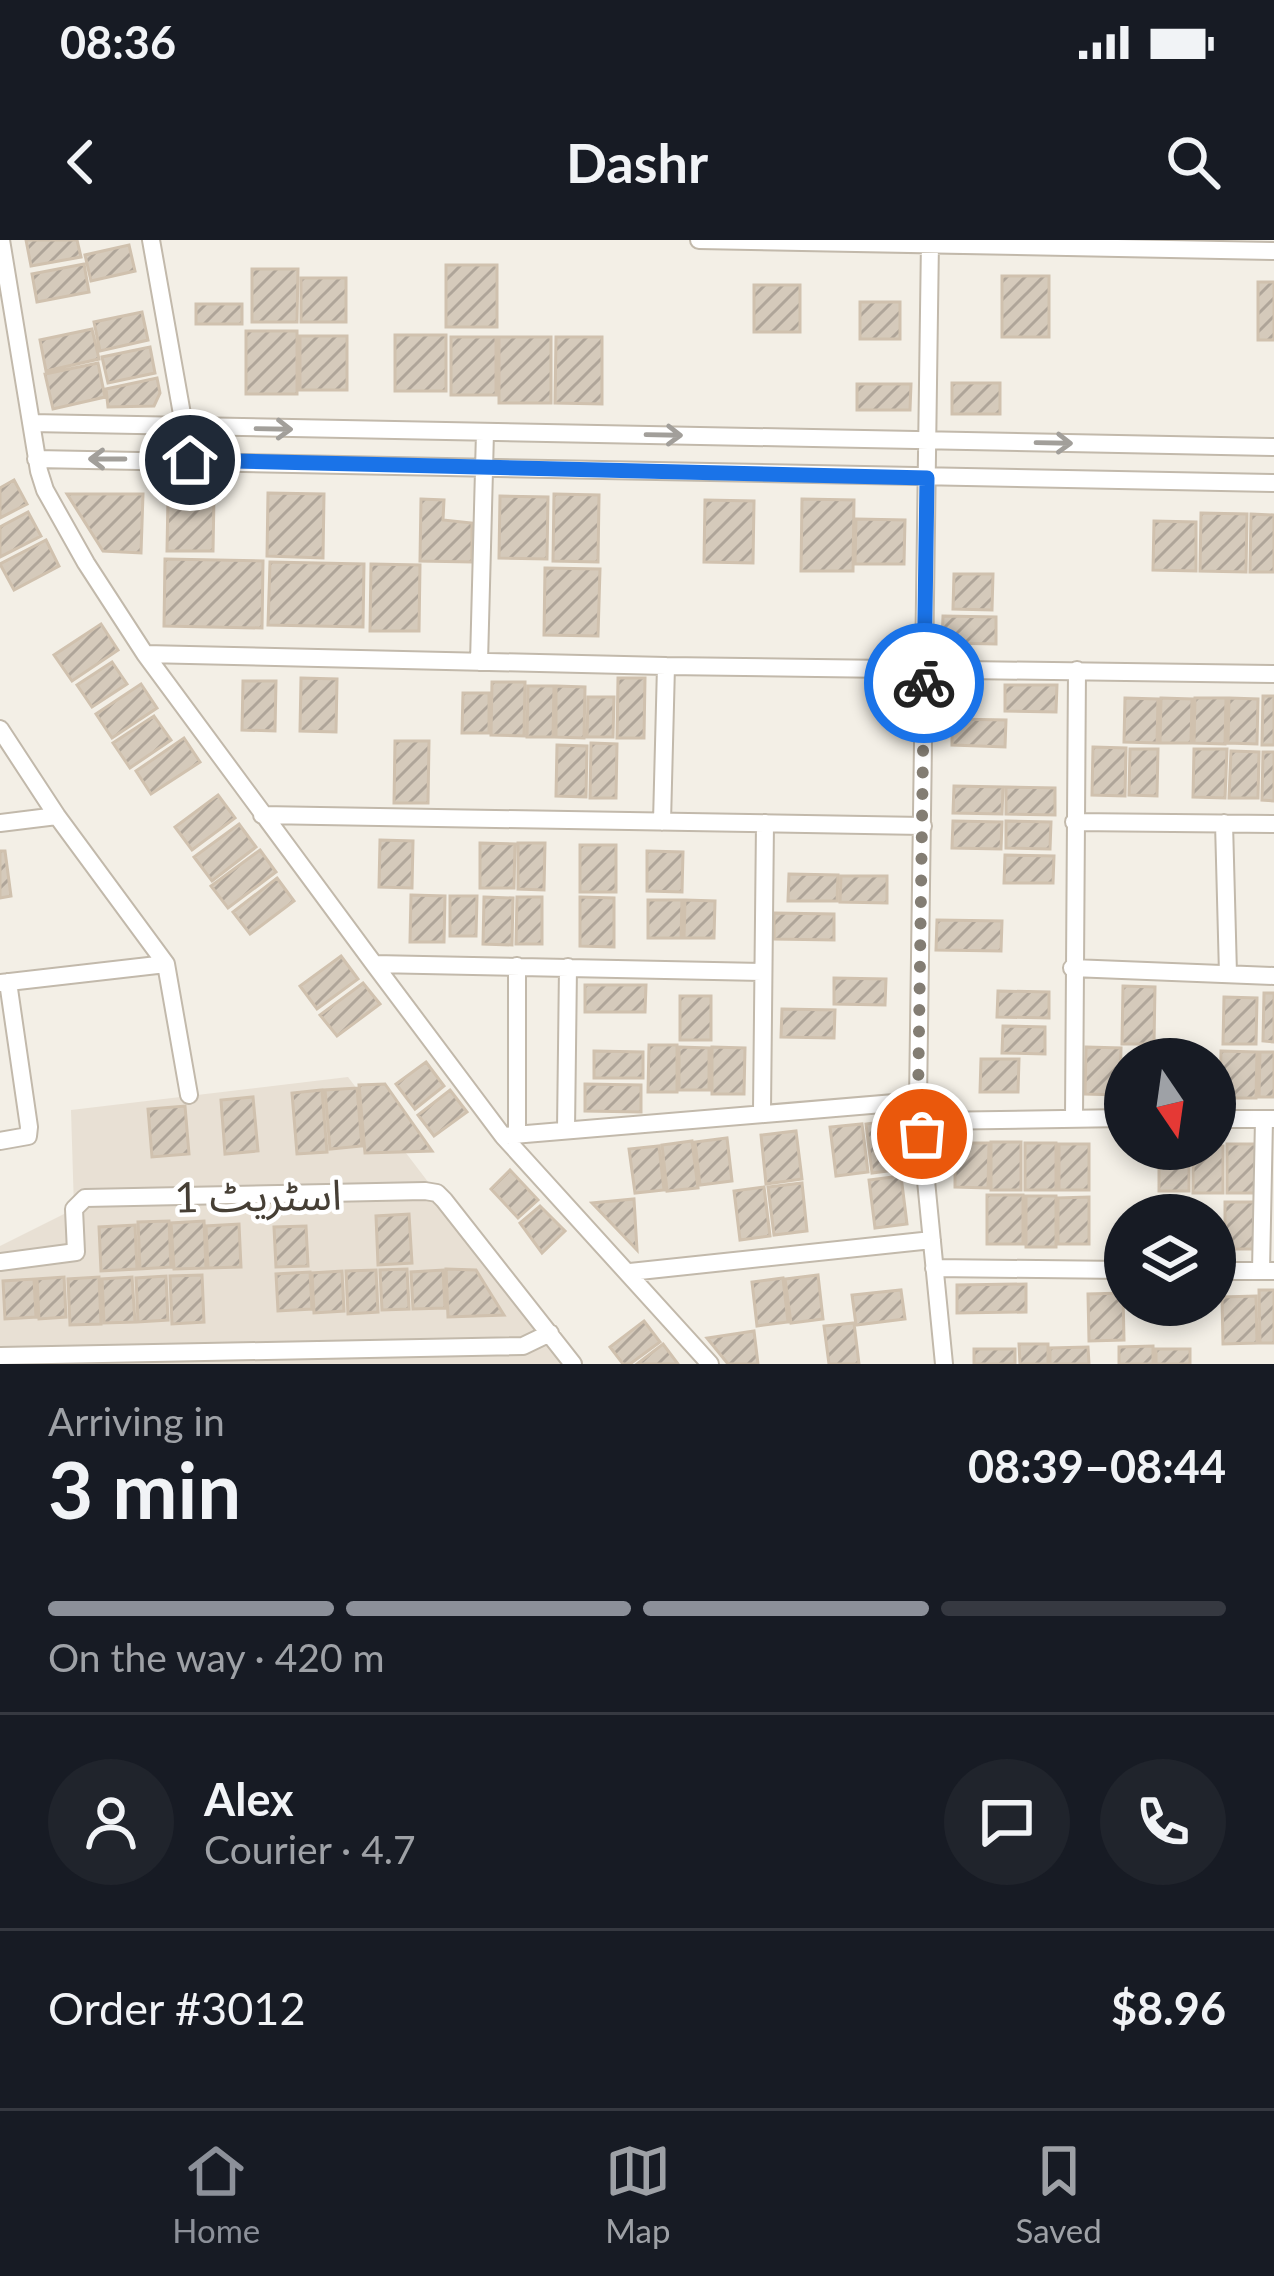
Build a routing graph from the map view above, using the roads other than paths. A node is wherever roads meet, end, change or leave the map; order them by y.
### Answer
1 (1, 240) edge
2 (151, 240) edge
3 (700, 240) edge
4 (778, 241) edge
5 (930, 243) edge
6 (1274, 251) edge
7 (31, 424) junction
8 (186, 428) junction
9 (485, 432) junction
10 (928, 440) junction
11 (1274, 447) edge
12 (36, 459) junction
13 (190, 460) junction
14 (485, 466) junction
15 (927, 478) junction
16 (1274, 483) edge
17 (145, 653) junction
18 (479, 662) junction
19 (666, 666) junction
20 (924, 669) junction
21 (1077, 670) junction
22 (1274, 674) edge
23 (0, 729) edge
24 (262, 815) junction
25 (57, 816) junction
26 (662, 822) junction
27 (1075, 822) junction
28 (0, 823) edge
29 (765, 823) junction
30 (1224, 823) junction
31 (1274, 824) edge
32 (923, 826) junction
33 (166, 964) junction
34 (374, 964) junction
35 (517, 966) junction
36 (568, 967) junction
37 (1072, 968) junction
38 (762, 972) junction
39 (1228, 974) junction
40 (1274, 976) edge
41 (4, 983) edge
42 (189, 1095) dead end
43 (918, 1101) junction
44 (763, 1112) junction
45 (1074, 1118) junction
46 (1104, 1118) edge
47 (1236, 1119) edge
48 (1269, 1119) edge
49 (930, 1121) junction
50 (566, 1130) junction
51 (510, 1135) junction
52 (0, 1142) edge
53 (932, 1240) junction
54 (0, 1262) edge
55 (934, 1268) junction
56 (1104, 1270) edge
57 (1236, 1271) edge
58 (1268, 1271) edge
59 (630, 1272) junction
60 (550, 1333) junction
61 (0, 1356) edge
62 (574, 1364) edge
63 (710, 1364) edge
64 (944, 1364) edge

1 - 7 street
2 - 8 street
3 - 4 street
4 - 5 street
5 - 6 street
5 - 10 street
7 - 8 street
7 - 12 street
8 -> 9 street
8 - 13 street
9 -> 10 street
9 - 14 street
10 -> 11 street
10 - 15 street
13 -> 12 street
12 - 17 street
13 - 14 street
14 - 15 street
14 - 18 street
15 - 16 street
15 - 20 street
17 - 18 street
17 - 24 street
18 - 19 street
19 - 20 street
19 - 26 street
20 - 21 street
20 - 32 street
21 - 22 street
21 - 27 street
23 - 25 street
24 - 26 street
24 - 34 street
25 - 28 street
25 - 33 street
26 - 29 street
27 - 30 street
27 - 37 street
29 - 32 street
29 - 38 street
30 - 31 street
30 - 39 street
32 - 43 street
33 - 41 street
33 - 42 street
34 - 35 street
34 - 51 street
35 - 36 street
35 - 51 street
36 - 38 street
36 - 50 street
37 - 39 street
37 - 45 street
38 - 44 street
39 - 40 street
41 - 52 street
43 - 44 street
43 - 49 street
44 - 50 street
45 - 46 street
45 - 49 street
47 - 48 street
48 - 58 street
49 - 53 street
50 - 51 street
51 - 59 street
53 - 55 street
53 - 59 street
54 - 60 street, اسٹریٹ 1
55 - 56 street
55 - 64 street
57 - 58 street
59 - 63 street
60 - 61 street
60 - 62 street

